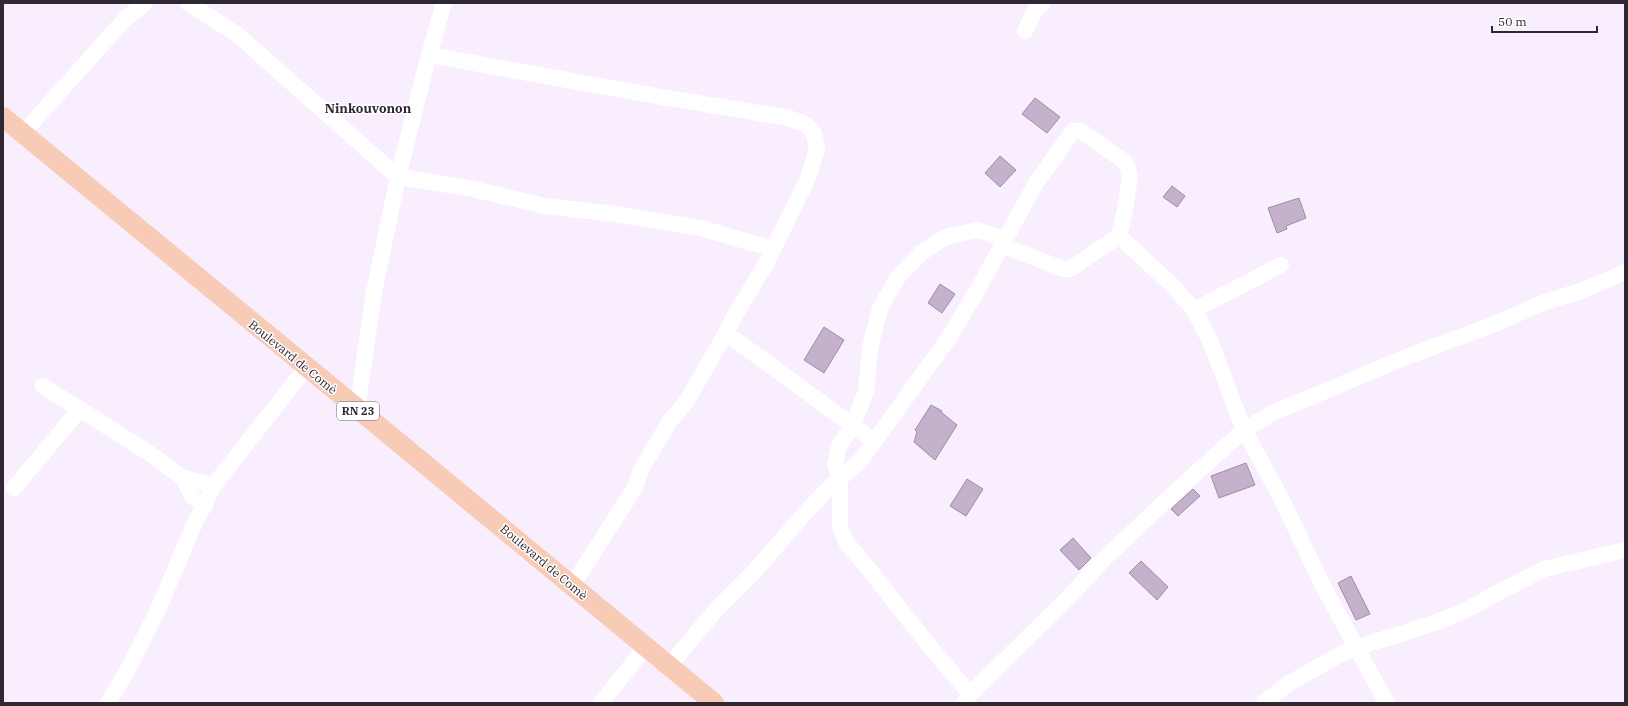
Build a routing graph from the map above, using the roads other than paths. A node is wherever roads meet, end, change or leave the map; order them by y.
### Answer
1 (145, 3) edge
2 (188, 3) edge
3 (444, 3) edge
4 (1043, 3) edge
5 (1025, 31) dead end
6 (429, 55) junction
7 (3, 117) edge
8 (23, 134) junction
9 (398, 177) junction
10 (1119, 236) junction
11 (1003, 242) junction
12 (773, 249) junction
13 (1281, 265) dead end
14 (1625, 272) edge
15 (1194, 310) junction
16 (726, 333) junction
17 (306, 368) junction
18 (43, 386) dead end
19 (80, 409) junction
20 (357, 410) junction
21 (853, 426) junction
22 (1244, 430) junction
23 (874, 441) junction
24 (183, 478) junction
25 (840, 480) junction
26 (214, 485) junction
27 (14, 488) dead end
28 (205, 506) junction
29 (1625, 550) edge
30 (572, 586) junction
31 (646, 648) junction
32 (1358, 648) junction
33 (669, 666) junction
34 (967, 699) edge
35 (108, 703) edge
36 (601, 703) edge
37 (714, 703) edge
38 (1264, 703) edge
39 (1387, 703) edge

1 - 8 street
2 - 9 street
3 - 6 street
4 - 5 street
6 - 9 street
6 - 12 street
7 - 8 main road, Boulevard de Comè / RN 23
8 - 17 main road, Boulevard de Comè / RN 23
9 - 12 street
9 - 20 street
10 - 11 street
10 - 11 street
10 - 15 street
11 - 21 street
11 - 23 street
12 - 16 street
13 - 15 street
14 - 22 street
15 - 22 street
16 - 21 street
16 - 30 street
17 - 20 main road, Boulevard de Comè / RN 23
17 - 26 street
18 - 19 street
19 - 24 street
19 - 27 street
20 - 30 main road, Boulevard de Comè / RN 23
21 - 23 street
21 - 25 street
22 - 32 street
22 - 34 street
23 - 25 street
24 - 26 street
24 - 28 street
25 - 33 street
25 - 34 street
26 - 28 street
28 - 35 street
29 - 32 street
30 - 31 main road, Boulevard de Comè / RN 23
31 - 33 main road, Boulevard de Comè / RN 23
31 - 36 street
32 - 38 street
32 - 39 street
33 - 37 main road, Boulevard de Comè / RN 23

